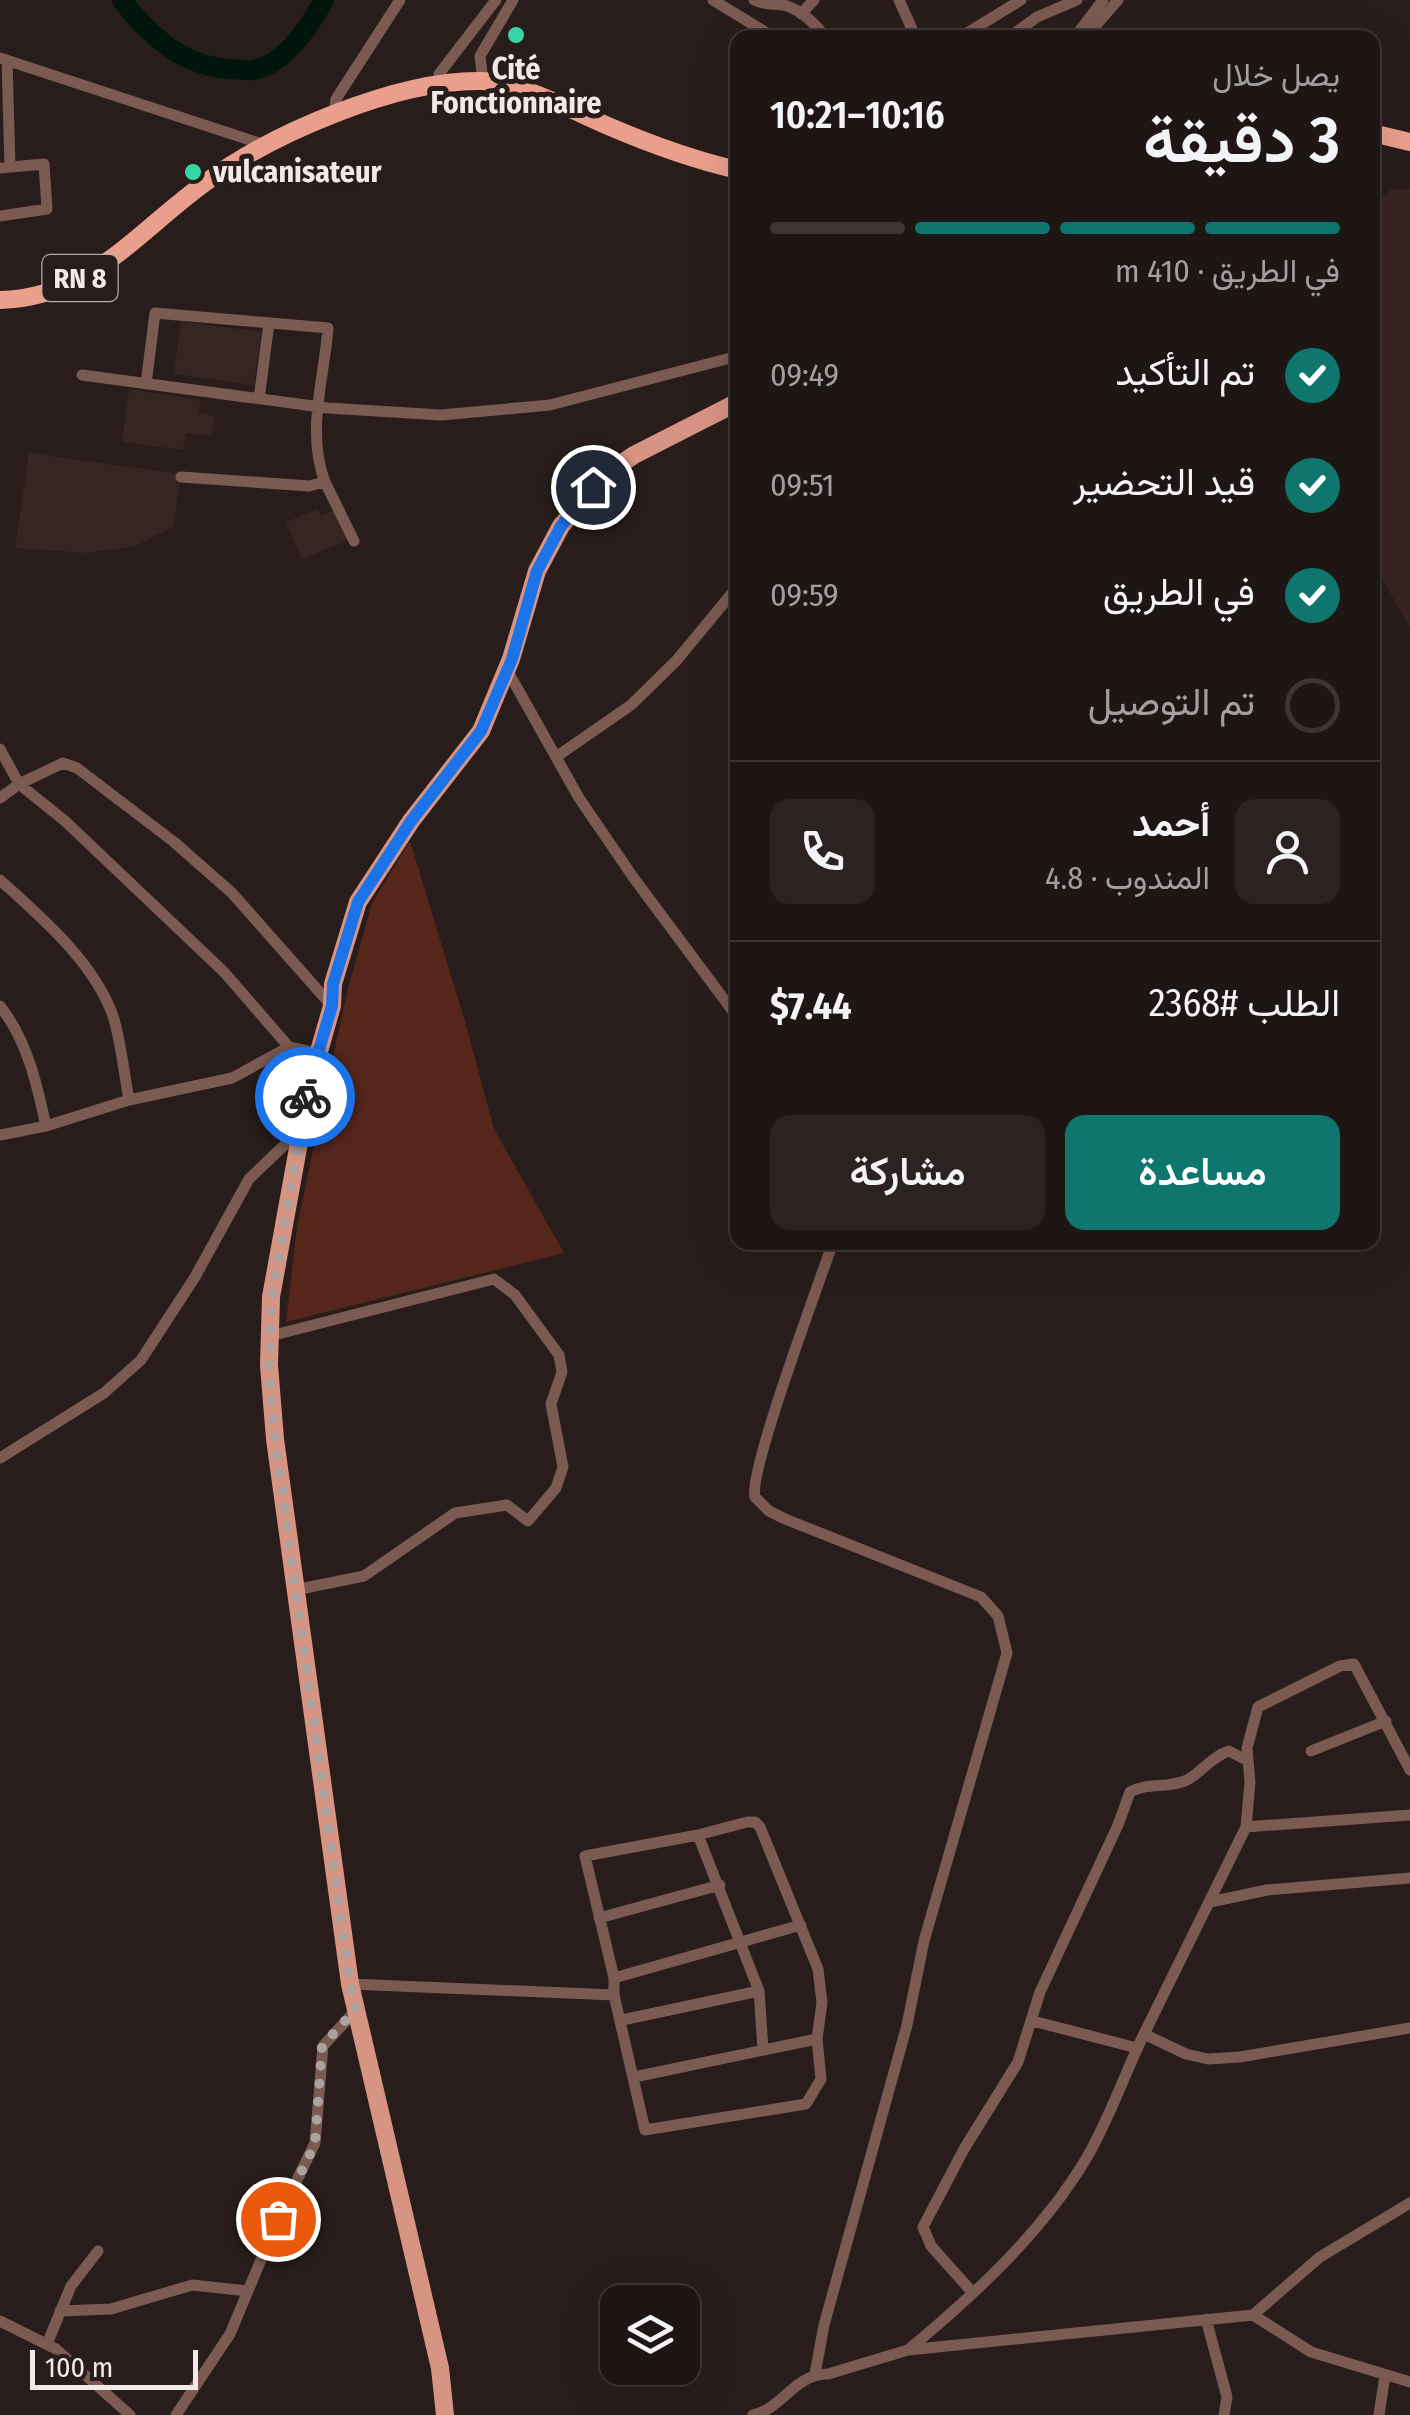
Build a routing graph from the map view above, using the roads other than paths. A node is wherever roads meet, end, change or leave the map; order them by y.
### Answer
1 (400, 0) edge
2 (496, 0) edge
3 (513, 0) edge
4 (713, 0) edge
5 (754, 0) edge
6 (814, 0) edge
7 (899, 0) edge
8 (1020, 0) edge
9 (1077, 0) edge
10 (1106, 2) edge
11 (1002, 4) edge
12 (801, 14) junction
13 (763, 30) edge
14 (818, 30) edge
15 (912, 30) edge
16 (969, 30) edge
17 (1020, 30) edge
18 (1081, 30) edge
19 (1090, 30) edge
20 (3, 59) edge
21 (483, 81) junction
22 (447, 84) junction
23 (334, 116) junction
24 (4, 118) edge
25 (1380, 123) edge
26 (1410, 129) edge
27 (1380, 135) edge
28 (5, 142) edge
29 (1410, 142) edge
30 (264, 145) junction
31 (5, 167) edge
32 (730, 171) edge
33 (0, 216) edge
34 (0, 300) edge
35 (269, 323) junction
36 (730, 358) edge
37 (82, 375) dead end
38 (146, 384) junction
39 (259, 399) junction
40 (730, 406) edge
41 (317, 407) junction
42 (182, 477) dead end
43 (325, 482) junction
44 (354, 541) dead end
45 (730, 596) edge
46 (507, 670) junction
47 (0, 749) edge
48 (556, 756) junction
49 (19, 784) junction
50 (0, 798) edge
51 (0, 880) edge
52 (0, 1006) edge
53 (332, 1006) junction
54 (730, 1007) edge
55 (289, 1046) junction
56 (318, 1053) junction
57 (128, 1100) junction
58 (46, 1126) junction
59 (0, 1135) edge
60 (295, 1135) junction
61 (831, 1250) edge
62 (270, 1336) junction
63 (0, 1458) edge
64 (296, 1590) junction
65 (1386, 1722) junction
66 (1312, 1750) dead end
67 (1248, 1761) junction
68 (1410, 1770) edge
69 (1410, 1814) edge
70 (1246, 1827) junction
71 (698, 1835) junction
72 (1410, 1878) edge
73 (720, 1884) junction
74 (1210, 1902) junction
75 (599, 1918) junction
76 (801, 1925) junction
77 (742, 1942) junction
78 (614, 1978) junction
79 (350, 1984) junction
80 (759, 1991) junction
81 (614, 1995) junction
82 (356, 2009) junction
83 (622, 2020) junction
84 (1033, 2021) junction
85 (1410, 2028) edge
86 (1144, 2034) junction
87 (818, 2039) junction
88 (1137, 2048) junction
89 (763, 2049) junction
90 (634, 2077) junction
91 (1410, 2203) edge
92 (98, 2252) dead end
93 (248, 2291) junction
94 (973, 2293) junction
95 (60, 2311) junction
96 (1253, 2315) junction
97 (1206, 2319) junction
98 (0, 2321) edge
99 (47, 2344) junction
100 (908, 2350) junction
101 (816, 2374) junction
102 (1384, 2375) junction
103 (1410, 2382) edge
104 (761, 2414) edge
105 (130, 2415) edge
106 (176, 2415) edge
107 (445, 2415) edge
108 (1224, 2415) edge
109 (1379, 2415) edge

1 - 23 street
2 - 22 street
3 - 21 street
4 - 13 street
5 - 12 street
6 - 12 street
7 - 15 street
8 - 11 street
9 - 17 street
10 - 18 street
10 - 19 street
11 - 16 street
12 - 14 street
20 - 24 street
20 - 30 street
21 - 22 highway, RN 8
21 - 32 highway, RN 8
22 - 23 highway, RN 8
23 - 30 highway, RN 8
24 - 28 street
25 - 26 highway
27 - 29 highway
28 - 31 street
30 - 34 highway, RN 8
31 - 33 street
35 - 38 street
35 - 39 street
35 - 41 street
36 - 41 street
37 - 38 street
38 - 39 street
39 - 41 street
40 - 46 main road
41 - 43 street
42 - 43 street
43 - 44 street
45 - 48 street
46 - 48 street
46 - 53 main road
47 - 49 street
48 - 54 street
49 - 50 street
49 - 53 street
49 - 55 street
51 - 57 street
52 - 58 street
53 - 56 main road
55 - 56 street
55 - 57 street
56 - 60 main road
57 - 58 street
58 - 59 street
60 - 62 main road
60 - 63 street
61 - 101 street
62 - 64 main road
62 - 64 street
64 - 79 main road
65 - 66 street
65 - 67 street
65 - 68 street
67 - 70 street
67 - 84 street
69 - 70 street
70 - 74 street
71 - 73 street
71 - 75 street
71 - 76 street
72 - 74 street
73 - 75 street
73 - 77 street
74 - 86 street
75 - 78 street
76 - 77 street
76 - 87 street
77 - 78 street
77 - 80 street
78 - 81 street
79 - 81 street
79 - 82 main road
80 - 83 street
80 - 89 street
81 - 83 street
82 - 93 street
82 - 107 main road
83 - 90 street
84 - 88 street
84 - 94 street
85 - 86 street
86 - 88 street
87 - 89 street
87 - 90 street
88 - 94 street
89 - 90 street
91 - 96 street
92 - 95 street
93 - 95 street
93 - 106 street
94 - 100 street
95 - 99 street
96 - 97 street
96 - 102 street
97 - 100 street
97 - 108 street
98 - 99 street
99 - 105 street
100 - 101 street
101 - 104 street
102 - 103 street
102 - 109 street

